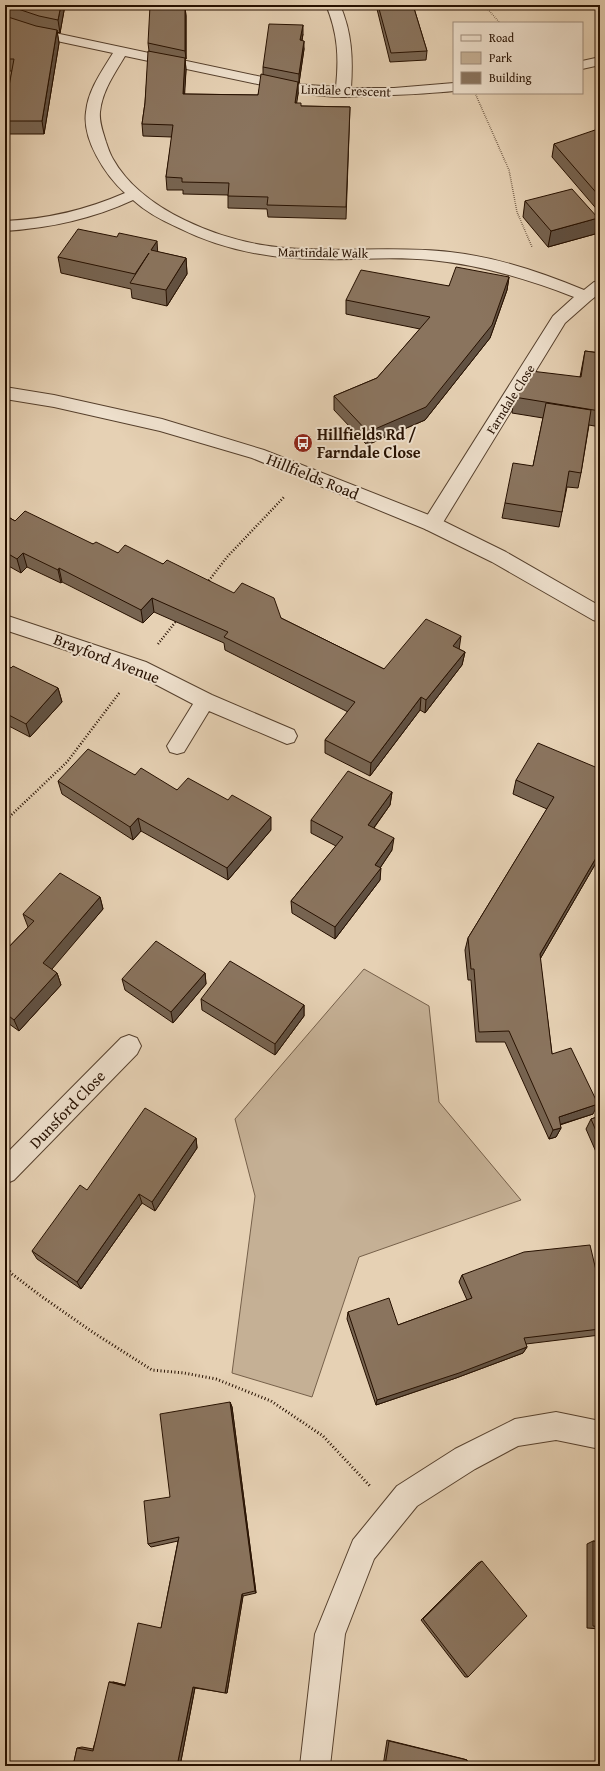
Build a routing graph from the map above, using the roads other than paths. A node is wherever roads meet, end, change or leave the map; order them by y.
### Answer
1 (333, 5) edge
2 (5, 22) edge
3 (120, 51) junction
4 (600, 61) edge
5 (583, 65) edge
6 (453, 87) edge
7 (343, 93) junction
8 (134, 194) junction
9 (5, 226) edge
10 (600, 286) edge
11 (585, 296) junction
12 (5, 393) edge
13 (432, 524) junction
14 (600, 615) edge
15 (5, 622) edge
16 (205, 701) junction
17 (287, 736) dead end
18 (177, 746) dead end
19 (129, 1046) dead end
20 (5, 1172) edge
21 (600, 1435) edge
22 (315, 1766) edge

1 - 7 street
2 - 3 street, Lindale Crescent
3 - 7 street, Lindale Crescent
3 - 8 street, Martindale Walk
4 - 5 street
6 - 7 street, Lindale Crescent
8 - 9 street
8 - 11 street, Martindale Walk
10 - 11 street, Farndale Close
11 - 13 street, Farndale Close
12 - 13 street, Hillfields Road
13 - 14 street, Hillfields Road
15 - 16 street, Brayford Avenue
16 - 17 street, Brayford Avenue
16 - 18 street
19 - 20 street, Dunsford Close
21 - 22 street

